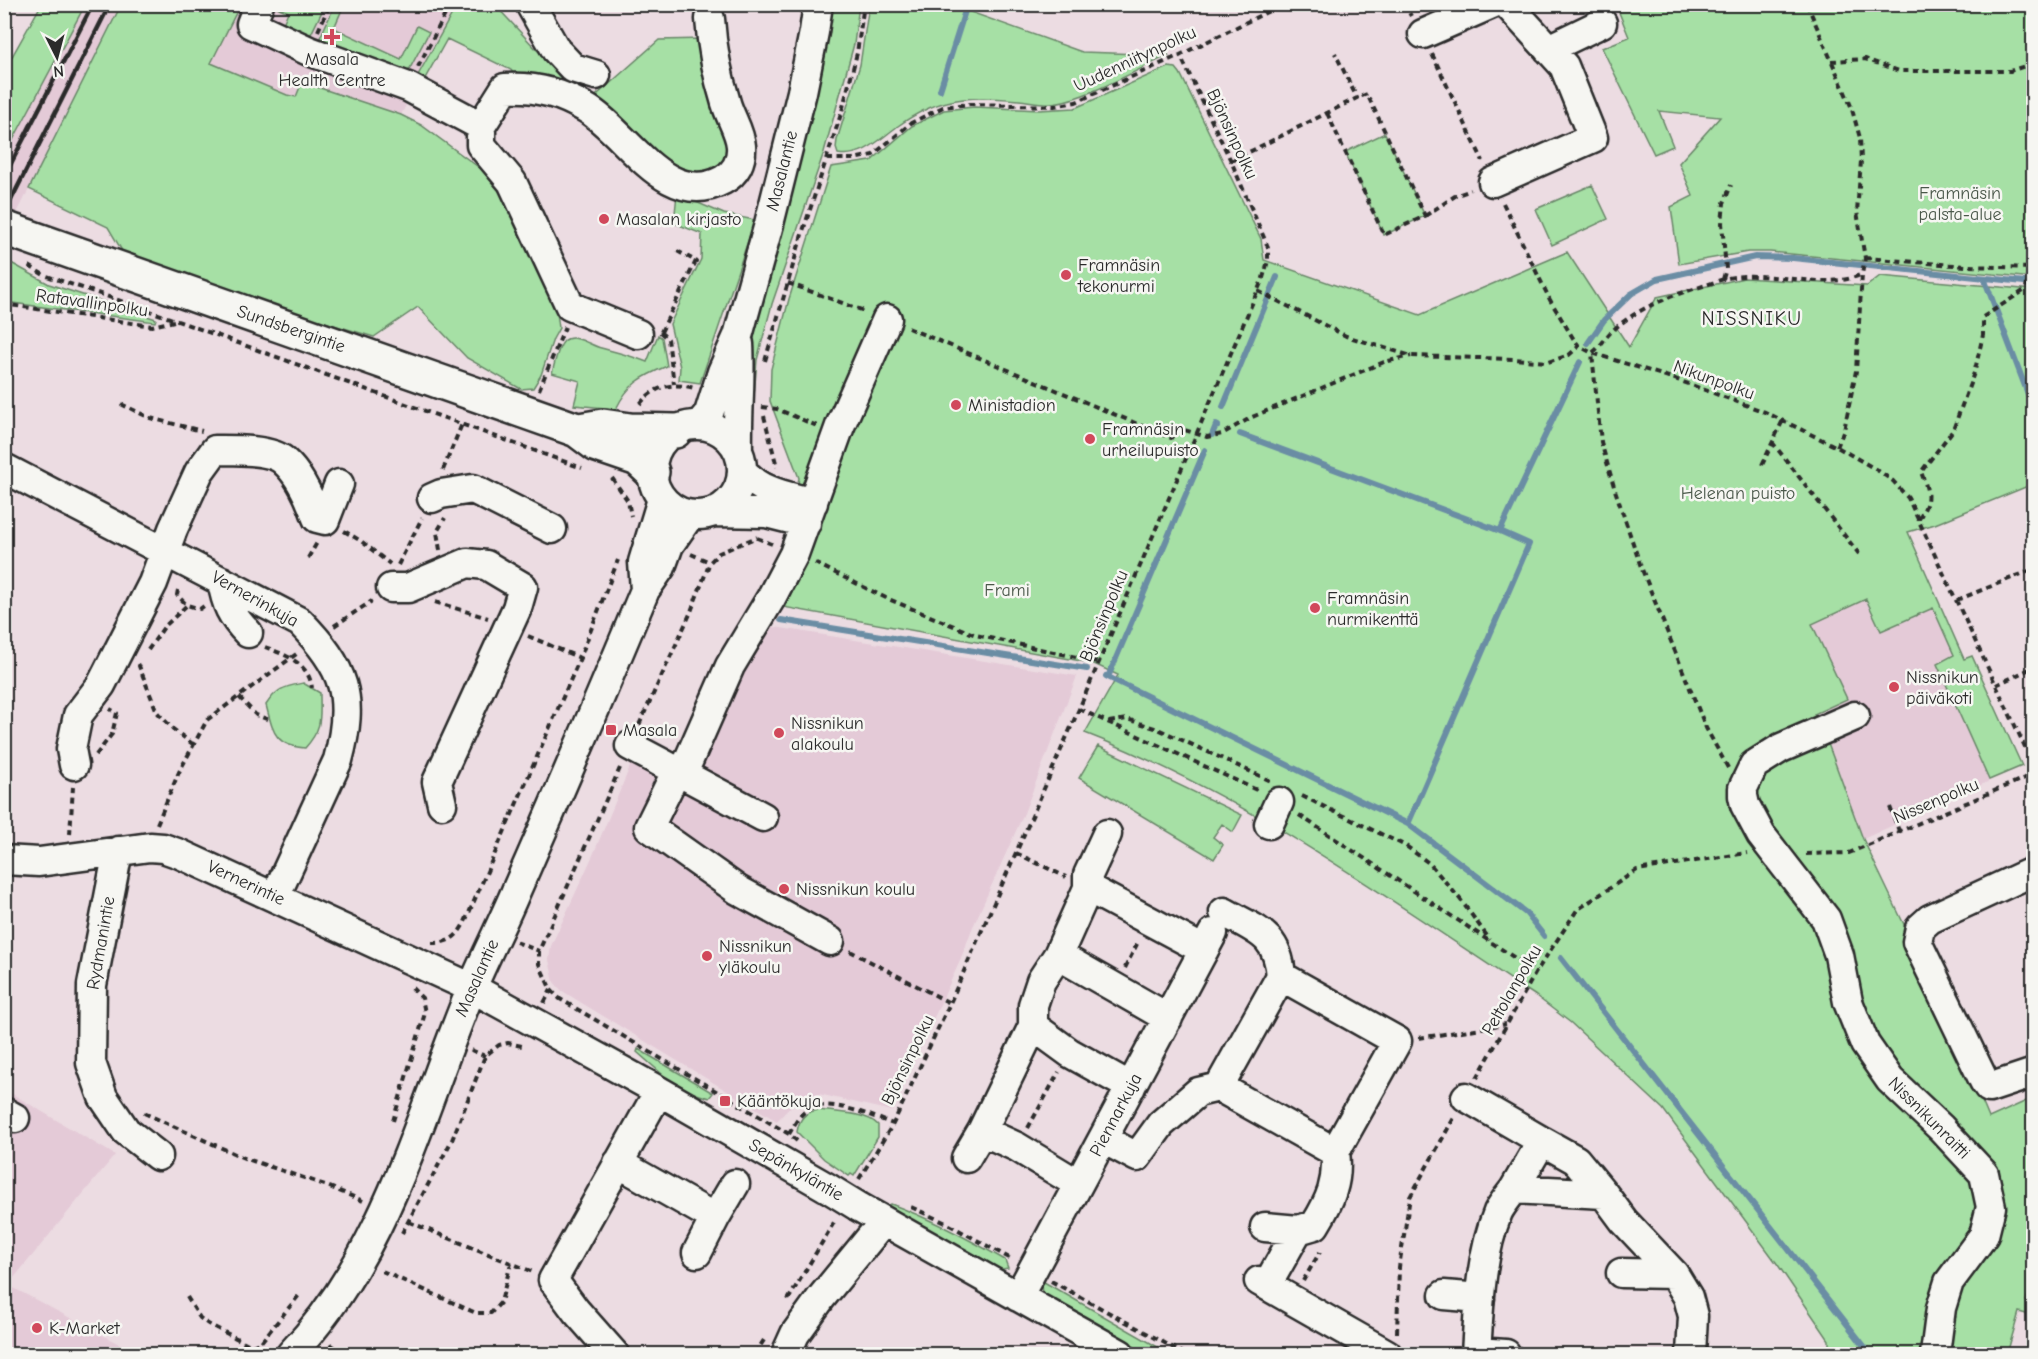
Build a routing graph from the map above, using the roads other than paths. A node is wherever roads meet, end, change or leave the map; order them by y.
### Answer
1 (259, 4) edge
2 (530, 4) edge
3 (818, 4) edge
4 (1492, 4) edge
5 (1507, 4) edge
6 (710, 19) dead end
7 (1602, 23) dead end
8 (1423, 34) road end
9 (1548, 49) junction
10 (596, 75) dead end
11 (481, 126) junction
12 (1494, 182) road end
13 (4, 228) edge
14 (887, 319) road end
15 (649, 333) road end
16 (738, 336) junction
17 (687, 428) junction
18 (577, 430) junction
19 (741, 461) junction
20 (4, 468) edge
21 (339, 484) dead end
22 (657, 485) junction
23 (444, 495) road end
24 (810, 513) junction
25 (703, 514) junction
26 (552, 529) dead end
27 (659, 541) junction
28 (166, 550) junction
29 (394, 578) road end
30 (222, 580) junction
31 (248, 633) dead end
32 (1855, 716) dead end
33 (630, 746) road end
34 (74, 765) road end
35 (680, 772) junction
36 (442, 804) dead end
37 (763, 817) dead end
38 (1107, 834) dead end
39 (118, 851) junction
40 (4, 860) edge
41 (2034, 871) edge
42 (1088, 888) junction
43 (275, 897) junction
44 (1214, 931) junction
45 (830, 941) road end
46 (1058, 955) junction
47 (1281, 976) junction
48 (472, 988) junction
49 (1168, 1018) junction
50 (1034, 1026) junction
51 (2034, 1073) edge
52 (1131, 1087) junction
53 (1218, 1088) junction
54 (659, 1091) junction
55 (1466, 1097) road end
56 (982, 1131) junction
57 (1103, 1139) junction
58 (1542, 1141) junction
59 (1335, 1152) junction
60 (158, 1156) dead end
61 (966, 1158) dead end
62 (615, 1179) junction
63 (735, 1184) dead end
64 (1078, 1184) junction
65 (1514, 1189) junction
66 (1604, 1194) junction
67 (715, 1218) junction
68 (884, 1221) junction
69 (1265, 1227) dead end
70 (1316, 1233) junction
71 (697, 1253) dead end
72 (1621, 1273) dead end
73 (1674, 1274) junction
74 (1443, 1295) dead end
75 (1018, 1297) junction
76 (1480, 1298) junction
77 (776, 1345) edge
78 (1392, 1349) edge
79 (1476, 1353) edge
80 (291, 1354) edge
81 (614, 1354) edge
82 (1120, 1354) edge
83 (1506, 1354) edge
84 (1691, 1354) edge
85 (1935, 1354) edge

1 - 11 street
2 - 10 street
3 - 16 street, Masalantie
4 - 8 street
5 - 9 street
6 - 11 street
7 - 9 street
9 - 12 street
11 - 15 street
13 - 18 main road, Sundsbergintie
14 - 24 street
16 - 17 street, Masalantie
16 - 19 street, Masalantie
17 - 18 main road, Sundsbergintie
17 - 19 street
17 - 22 street
18 - 22 main road, Sundsbergintie
19 - 24 street
19 - 25 street
20 - 28 street, Vernerinkuja
21 - 28 street
22 - 25 street
22 - 27 street, Masalantie
23 - 26 street
24 - 25 street
24 - 35 street
25 - 27 street, Masalantie
27 - 48 street, Masalantie
28 - 30 street, Vernerinkuja
28 - 34 street
29 - 36 street
30 - 31 street
30 - 43 street, Vernerinkuja
32 - 85 street, Nissnikunraitti
33 - 35 street
35 - 37 street
35 - 45 street
38 - 42 street
39 - 40 street, Vernerintie
39 - 43 street, Vernerintie
39 - 60 street, Rydmanintie
41 - 51 street
42 - 44 street
42 - 46 street
43 - 48 street, Vernerintie
44 - 47 street
44 - 49 street, Piennarkuja
46 - 49 street
46 - 50 street
47 - 53 street
47 - 59 street
48 - 54 street, Sepänkyläntie
48 - 80 street, Masalantie
49 - 52 street, Piennarkuja
50 - 52 street
50 - 56 street
52 - 57 street, Piennarkuja
53 - 57 street
53 - 59 street
54 - 62 street
54 - 68 street, Sepänkyläntie, bridge
55 - 58 street
56 - 61 street
56 - 64 street
57 - 64 street, Piennarkuja
58 - 65 street
58 - 66 street
59 - 70 street
62 - 67 street
62 - 81 street
63 - 67 street
64 - 75 street, Piennarkuja
65 - 66 street
65 - 76 street
66 - 73 street
67 - 71 street
68 - 75 street, Sepänkyläntie
68 - 77 street
69 - 70 street
70 - 78 street
72 - 73 street
73 - 84 street
74 - 76 street
75 - 82 street, Sepänkyläntie
76 - 79 street
79 - 83 street

